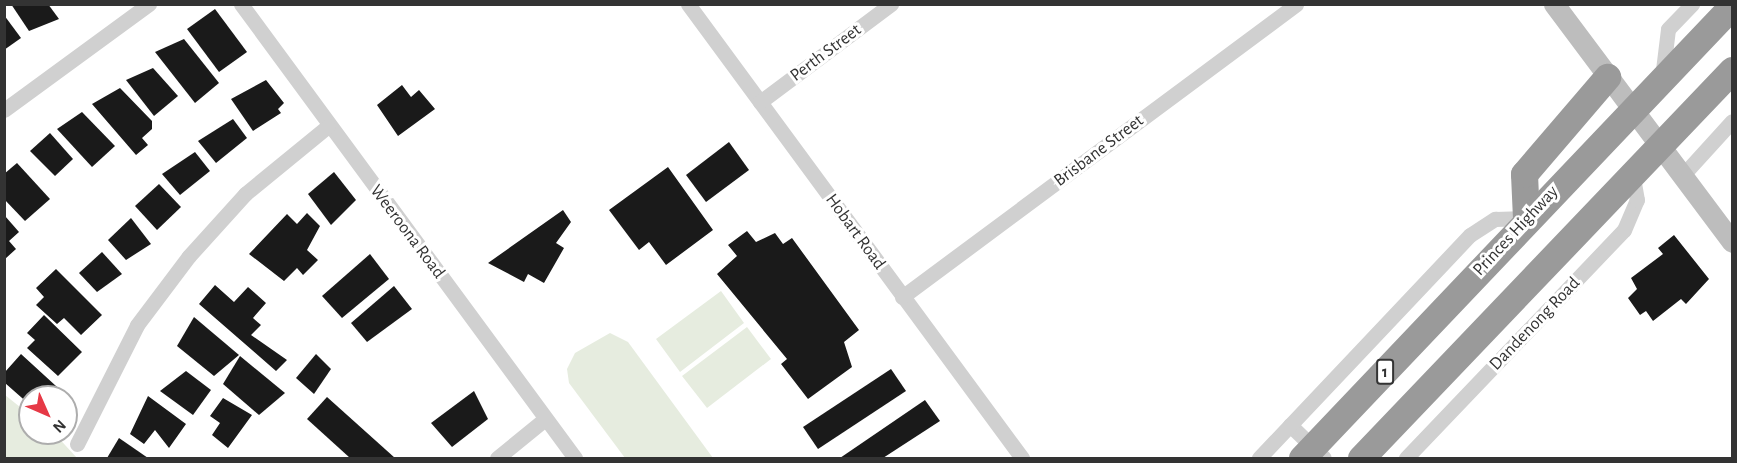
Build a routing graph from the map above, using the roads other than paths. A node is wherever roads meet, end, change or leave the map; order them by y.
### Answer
1 (149, 4) edge
2 (241, 4) edge
3 (688, 4) edge
4 (891, 4) edge
5 (1296, 4) edge
6 (1554, 4) edge
7 (1692, 4) edge
8 (1732, 6) edge
9 (1732, 70) edge
10 (1607, 77) junction
11 (1662, 78) junction
12 (760, 102) junction
13 (4, 110) edge
14 (1630, 110) junction
15 (1732, 121) edge
16 (328, 126) junction
17 (1661, 148) junction
18 (1682, 176) junction
19 (1633, 177) junction
20 (1526, 218) junction
21 (1732, 242) edge
22 (902, 297) junction
23 (545, 419) junction
24 (1290, 425) junction
25 (78, 442) edge
26 (1313, 455) edge
27 (497, 459) edge
28 (575, 459) edge
29 (1022, 459) edge
30 (1259, 459) edge
31 (1362, 459) edge
32 (1406, 459) edge

1 - 13 street
2 - 16 street, Weeroona Road
3 - 12 street, Hobart Road
4 - 12 street, Perth Street
5 - 22 street, Brisbane Street
6 - 10 main road
7 - 11 street
8 - 11 highway, Princes Highway / 1
9 - 17 highway
10 - 14 main road
10 - 20 highway
11 - 14 highway, Princes Highway / 1
12 - 22 street, Hobart Road
14 - 17 main road
14 - 20 highway, Princes Highway / 1
15 - 18 street
16 - 23 street, Weeroona Road
16 - 25 street
17 - 18 main road
17 - 19 highway
18 - 21 main road
19 - 31 highway
19 - 32 street, Dandenong Road
20 - 24 street
20 - 26 highway, Princes Highway / 1
22 - 29 street, Hobart Road
23 - 27 street
23 - 28 street, Weeroona Road
24 - 26 street
24 - 30 street

